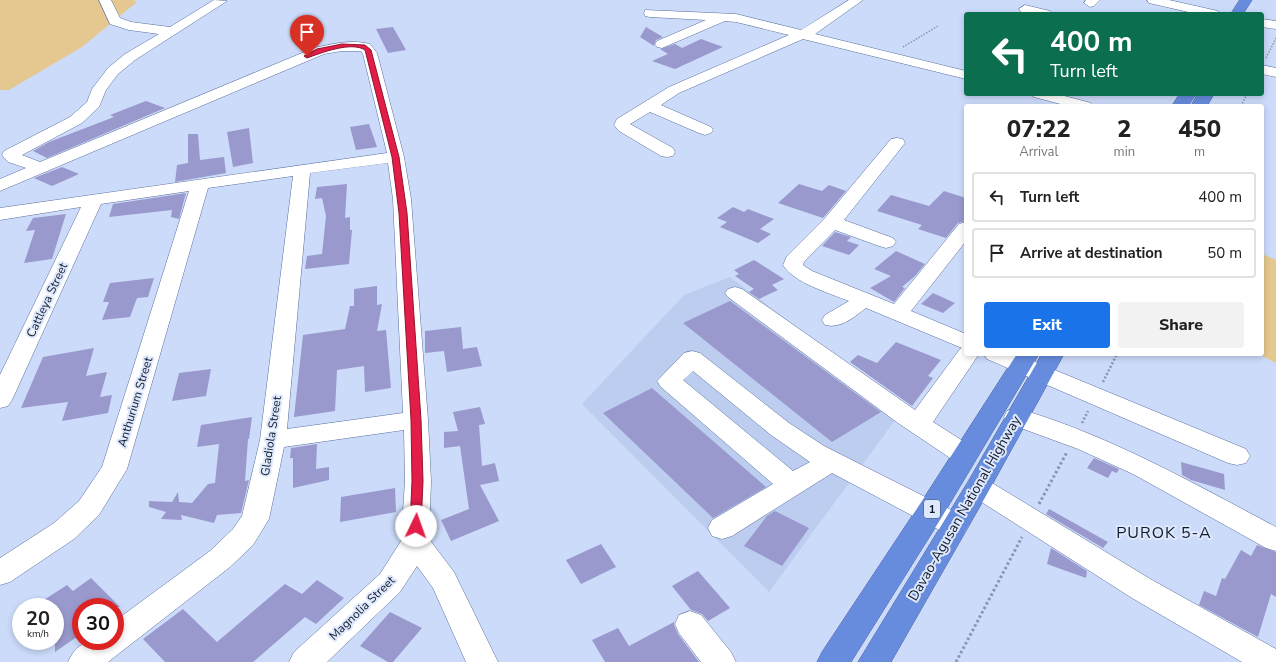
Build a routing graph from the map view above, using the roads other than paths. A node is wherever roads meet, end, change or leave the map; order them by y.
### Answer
1 (105, 0) edge
2 (858, 0) edge
3 (1153, 0) edge
4 (1246, 0) edge
5 (221, 2) dead end
6 (1025, 9) dead end
7 (1037, 12) edge
8 (1204, 12) edge
9 (1238, 12) edge
10 (650, 13) dead end
11 (731, 17) junction
12 (170, 31) junction
13 (804, 34) junction
14 (662, 44) dead end
15 (1264, 64) edge
16 (1276, 73) edge
17 (964, 75) edge
18 (1047, 96) edge
19 (1078, 104) edge
20 (650, 106) junction
21 (705, 130) dead end
22 (897, 142) dead end
23 (667, 152) dead end
24 (396, 157) junction
25 (40, 168) junction
26 (302, 169) junction
27 (200, 184) junction
28 (0, 186) edge
29 (94, 200) junction
30 (0, 214) edge
31 (832, 222) junction
32 (964, 231) edge
33 (886, 242) dead end
34 (735, 293) dead end
35 (865, 300) junction
36 (898, 314) junction
37 (833, 320) dead end
38 (964, 341) edge
39 (967, 356) edge
40 (1005, 356) edge
41 (1036, 362) edge
42 (0, 400) edge
43 (1016, 417) junction
44 (416, 420) junction
45 (918, 424) junction
46 (273, 440) junction
47 (965, 455) junction
48 (1236, 456) dead end
49 (831, 461) junction
50 (792, 485) junction
51 (978, 487) junction
52 (930, 512) junction
53 (955, 525) junction
54 (722, 528) dead end
55 (1276, 540) edge
56 (415, 541) junction
57 (0, 573) edge
58 (690, 624) dead end
59 (124, 632) edge
60 (100, 650) edge
61 (84, 662) edge
62 (305, 662) edge
63 (482, 662) edge
64 (720, 662) edge
65 (833, 662) edge
66 (874, 662) edge
67 (1270, 662) edge

1 - 12 street
2 - 13 street
3 - 8 street
4 - 9 highway
5 - 12 street
6 - 7 street
10 - 11 street
11 - 13 street
11 - 14 street
12 - 25 street
13 - 17 street
13 - 20 street
15 - 16 street
18 - 19 street
20 - 21 street
20 - 23 street
22 - 31 street
24 - 25 street, Magnolia Street
24 - 26 street
24 - 44 street, Magnolia Street
25 - 28 street
26 - 27 street
26 - 46 street, Gladiola Street
27 - 29 street
27 - 57 street, Anthurium Street
29 - 30 street
29 - 42 street, Cattleya Street
31 - 33 street
31 - 35 street
32 - 36 street
34 - 45 street
35 - 36 street
35 - 37 street
36 - 38 street
39 - 45 street
40 - 41 street
41 - 43 highway, Davao-Agusan National Highway / 1
41 - 47 highway, Davao-Agusan National Highway / 1
41 - 48 street
43 - 51 highway, Davao-Agusan National Highway / 1
43 - 55 street
44 - 46 street
44 - 56 street, Magnolia Street
45 - 47 street
46 - 59 street, Gladiola Street
47 - 52 highway, Davao-Agusan National Highway / 1
49 - 50 street
49 - 50 street
49 - 52 street
50 - 54 street
51 - 53 highway, Davao-Agusan National Highway / 1
51 - 67 street
52 - 53 street
52 - 65 highway, Davao-Agusan National Highway / 1
53 - 66 highway, Davao-Agusan National Highway / 1
56 - 62 street, Magnolia Street
56 - 63 street
58 - 64 street
60 - 61 street

